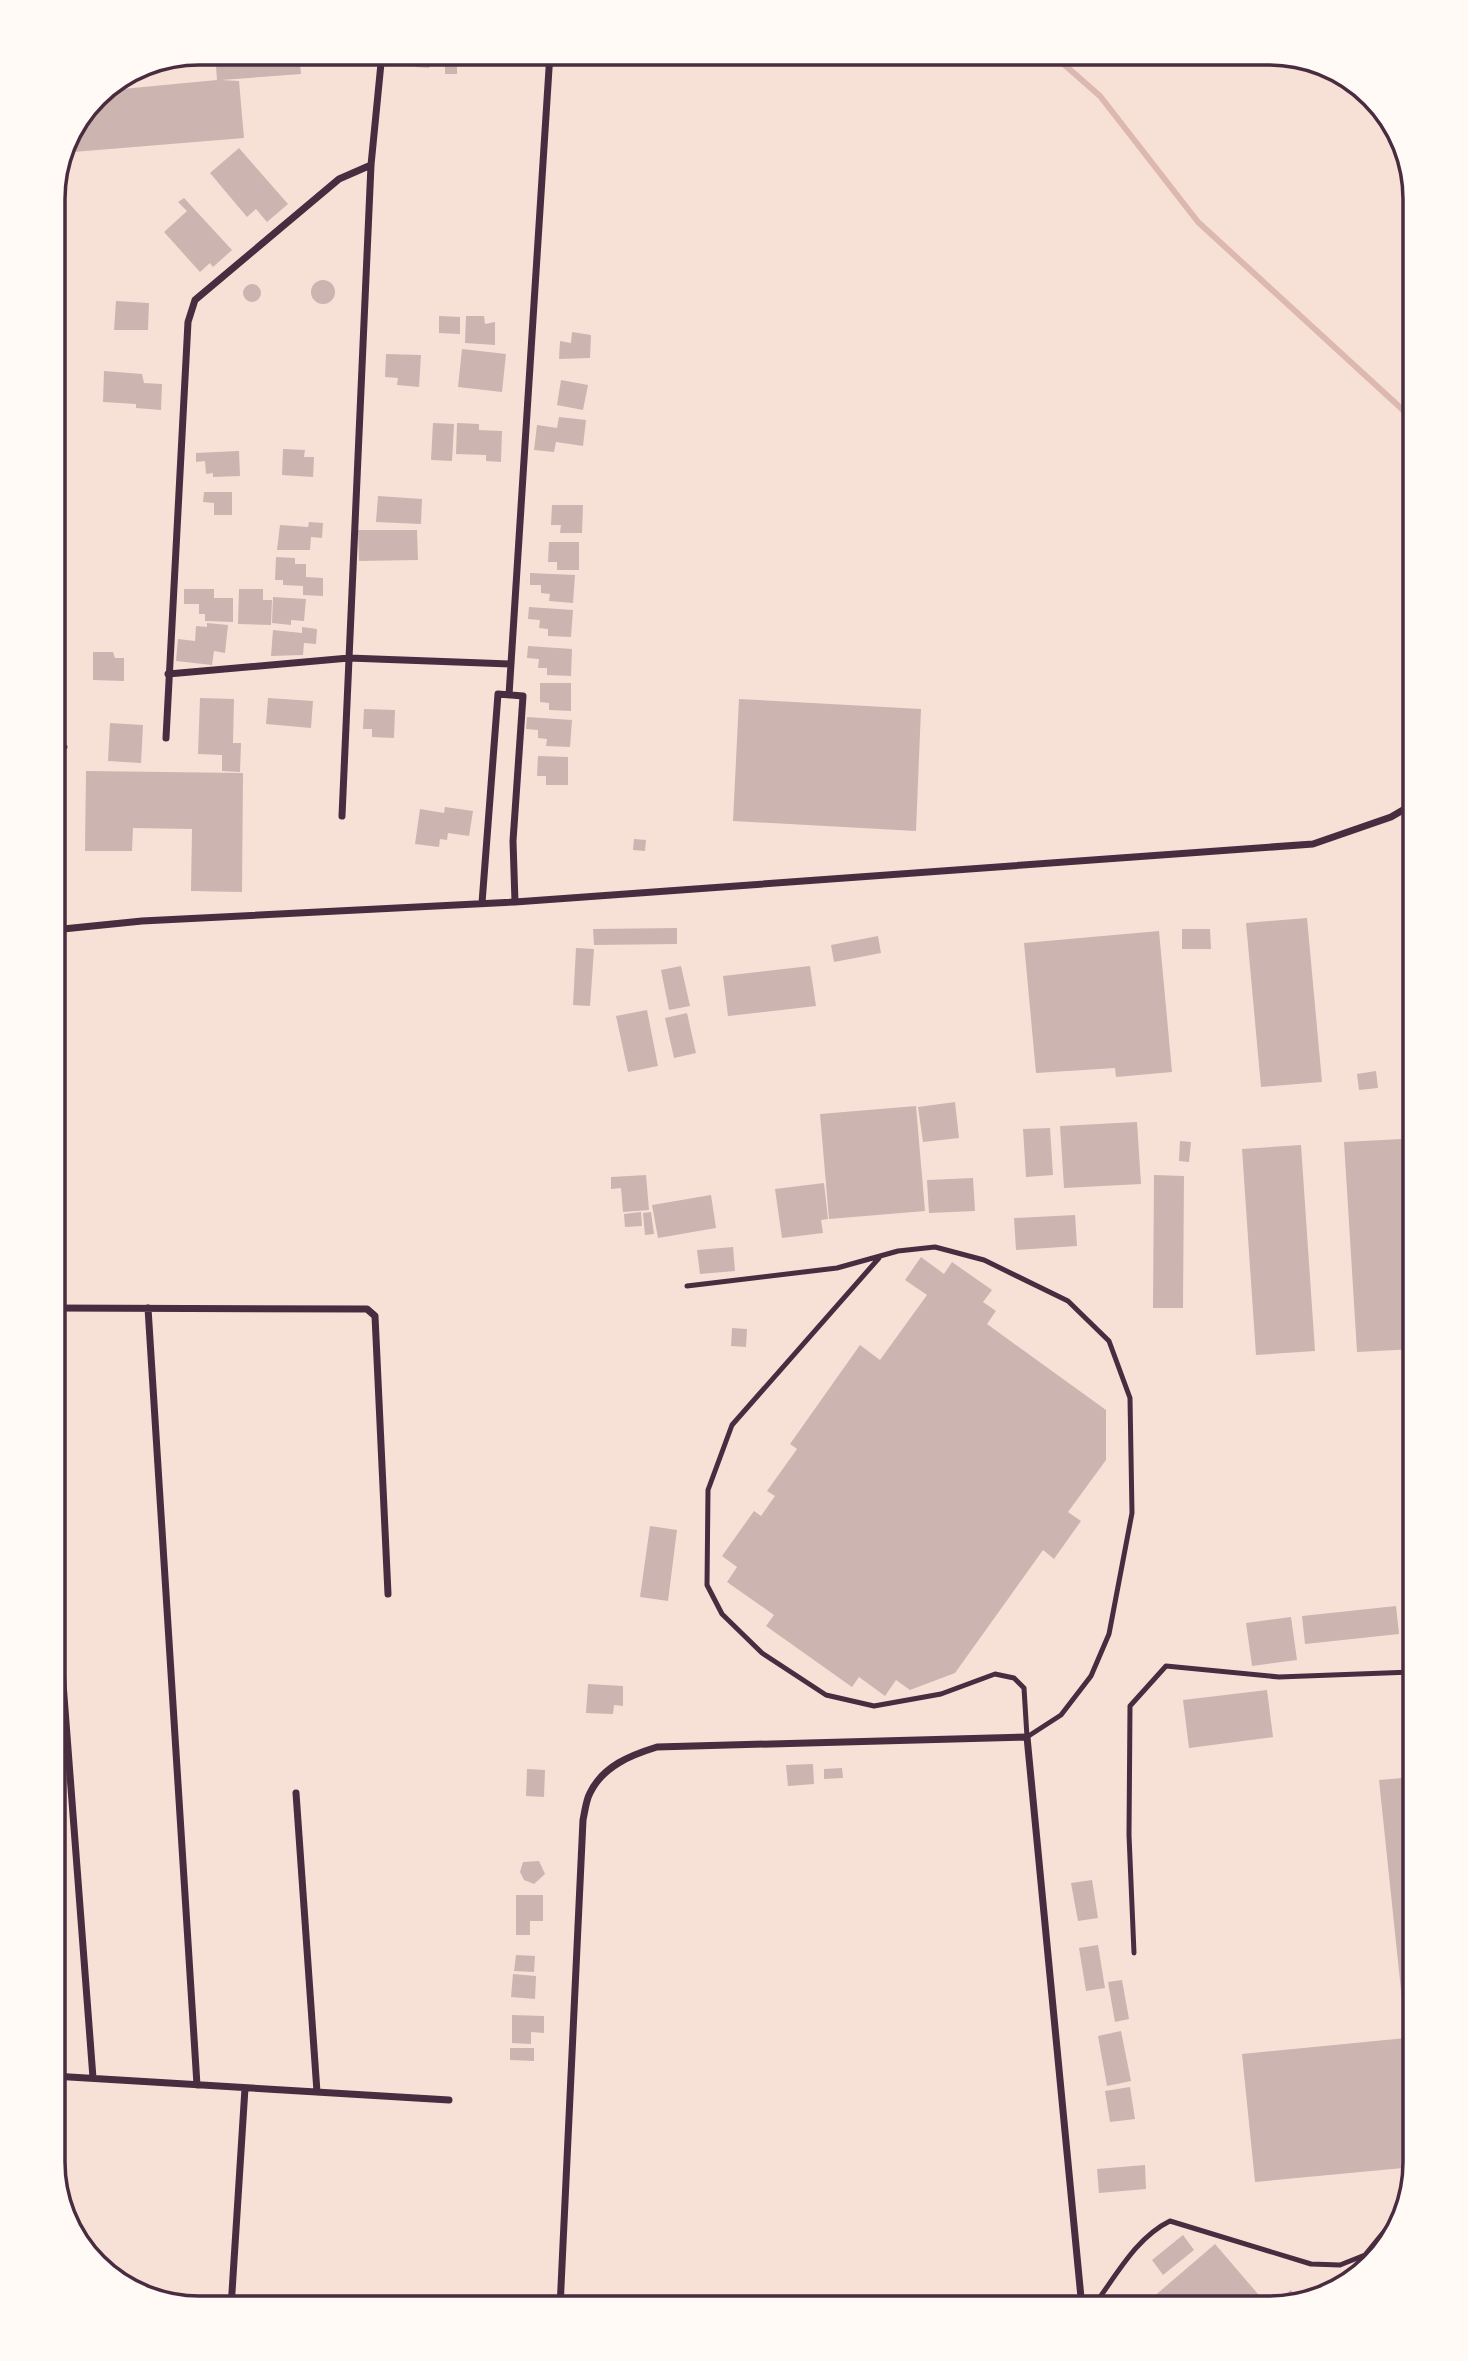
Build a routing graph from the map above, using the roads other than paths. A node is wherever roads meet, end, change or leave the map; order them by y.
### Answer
1 (381, 65) edge
2 (549, 65) edge
3 (371, 165) junction
4 (349, 658) junction
5 (511, 664) junction
6 (168, 674) junction
7 (509, 695) junction
8 (166, 738) dead end
9 (1403, 810) edge
10 (342, 816) dead end
11 (516, 902) junction
12 (482, 903) junction
13 (65, 929) edge
14 (879, 1258) junction
15 (687, 1286) dead end
16 (65, 1308) edge
17 (148, 1308) junction
18 (388, 1594) dead end
19 (1403, 1671) edge
20 (65, 1709) edge
21 (1027, 1737) junction
22 (296, 1793) dead end
23 (1134, 1953) dead end
24 (65, 2077) edge
25 (93, 2078) junction
26 (197, 2085) junction
27 (245, 2088) junction
28 (317, 2092) junction
29 (449, 2100) dead end
30 (1382, 2234) edge
31 (232, 2296) edge
32 (561, 2296) edge
33 (1081, 2296) edge
34 (1101, 2296) edge

1 - 3 street
2 - 5 street
3 - 4 street
3 - 6 street
4 - 5 street
4 - 6 street
4 - 10 street
5 - 7 street
6 - 8 street
7 - 11 street
7 - 12 street
9 - 11 street
11 - 12 street
12 - 13 street
14 - 15 lane
14 - 21 lane
14 - 21 lane
16 - 17 street
17 - 18 street
17 - 26 street
19 - 23 lane
20 - 25 street
21 - 32 street
21 - 33 street
22 - 28 street
24 - 25 street
25 - 26 street
26 - 27 street
27 - 28 street
27 - 31 street
28 - 29 street
30 - 34 lane

